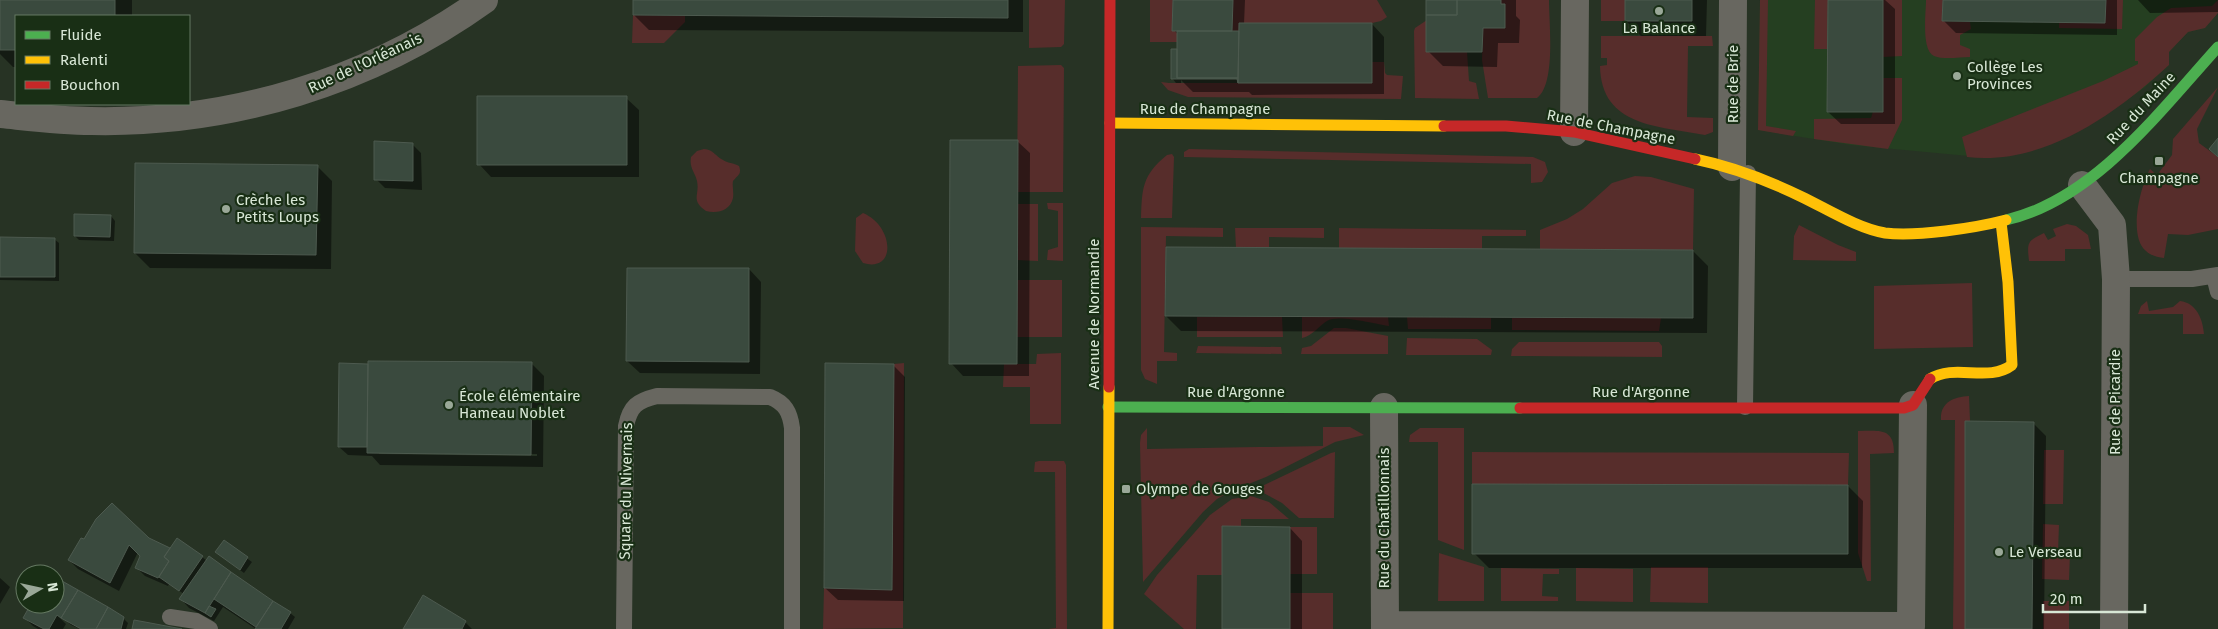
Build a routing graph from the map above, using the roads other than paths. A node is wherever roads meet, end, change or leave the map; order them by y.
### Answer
1 (484, 0) edge
2 (1110, 0) edge
3 (1575, 0) edge
4 (1733, 0) edge
5 (2218, 47) edge
6 (0, 114) edge
7 (1110, 123) junction
8 (1574, 132) junction
9 (1740, 170) junction
10 (2082, 185) junction
11 (2001, 222) junction
12 (2216, 275) edge
13 (2116, 278) junction
14 (2218, 292) edge
15 (1913, 405) junction
16 (1108, 407) junction
17 (1384, 407) junction
18 (1745, 407) junction
19 (170, 617) dead end
20 (1385, 627) edge
21 (1566, 628) edge
22 (210, 629) edge
23 (624, 629) edge
24 (792, 629) edge
25 (1108, 629) edge
26 (2114, 629) edge

1 - 6 street, Rue de l'Orléanais
2 - 7 street, Avenue de Normandie
3 - 8 street
4 - 9 street, Rue de Brie
5 - 10 street, Rue du Maine
7 - 8 street, Rue de Champagne
7 - 16 street, Avenue de Normandie
8 - 9 street, Rue de Champagne
9 - 11 street, Rue de Champagne
9 - 18 lane
10 - 11 street, Rue de Champagne
10 - 13 street, Rue de Picardie
11 - 15 street
12 - 13 lane
12 - 14 lane
13 - 26 street, Rue de Picardie
15 - 18 street, Rue d'Argonne
15 - 21 street
16 - 17 street, Rue d'Argonne
16 - 25 street, Avenue de Normandie
17 - 18 street, Rue d'Argonne
17 - 20 street, Rue du Chatillonnais
19 - 22 lane
20 - 21 street
23 - 24 lane, Square du Nivernais

